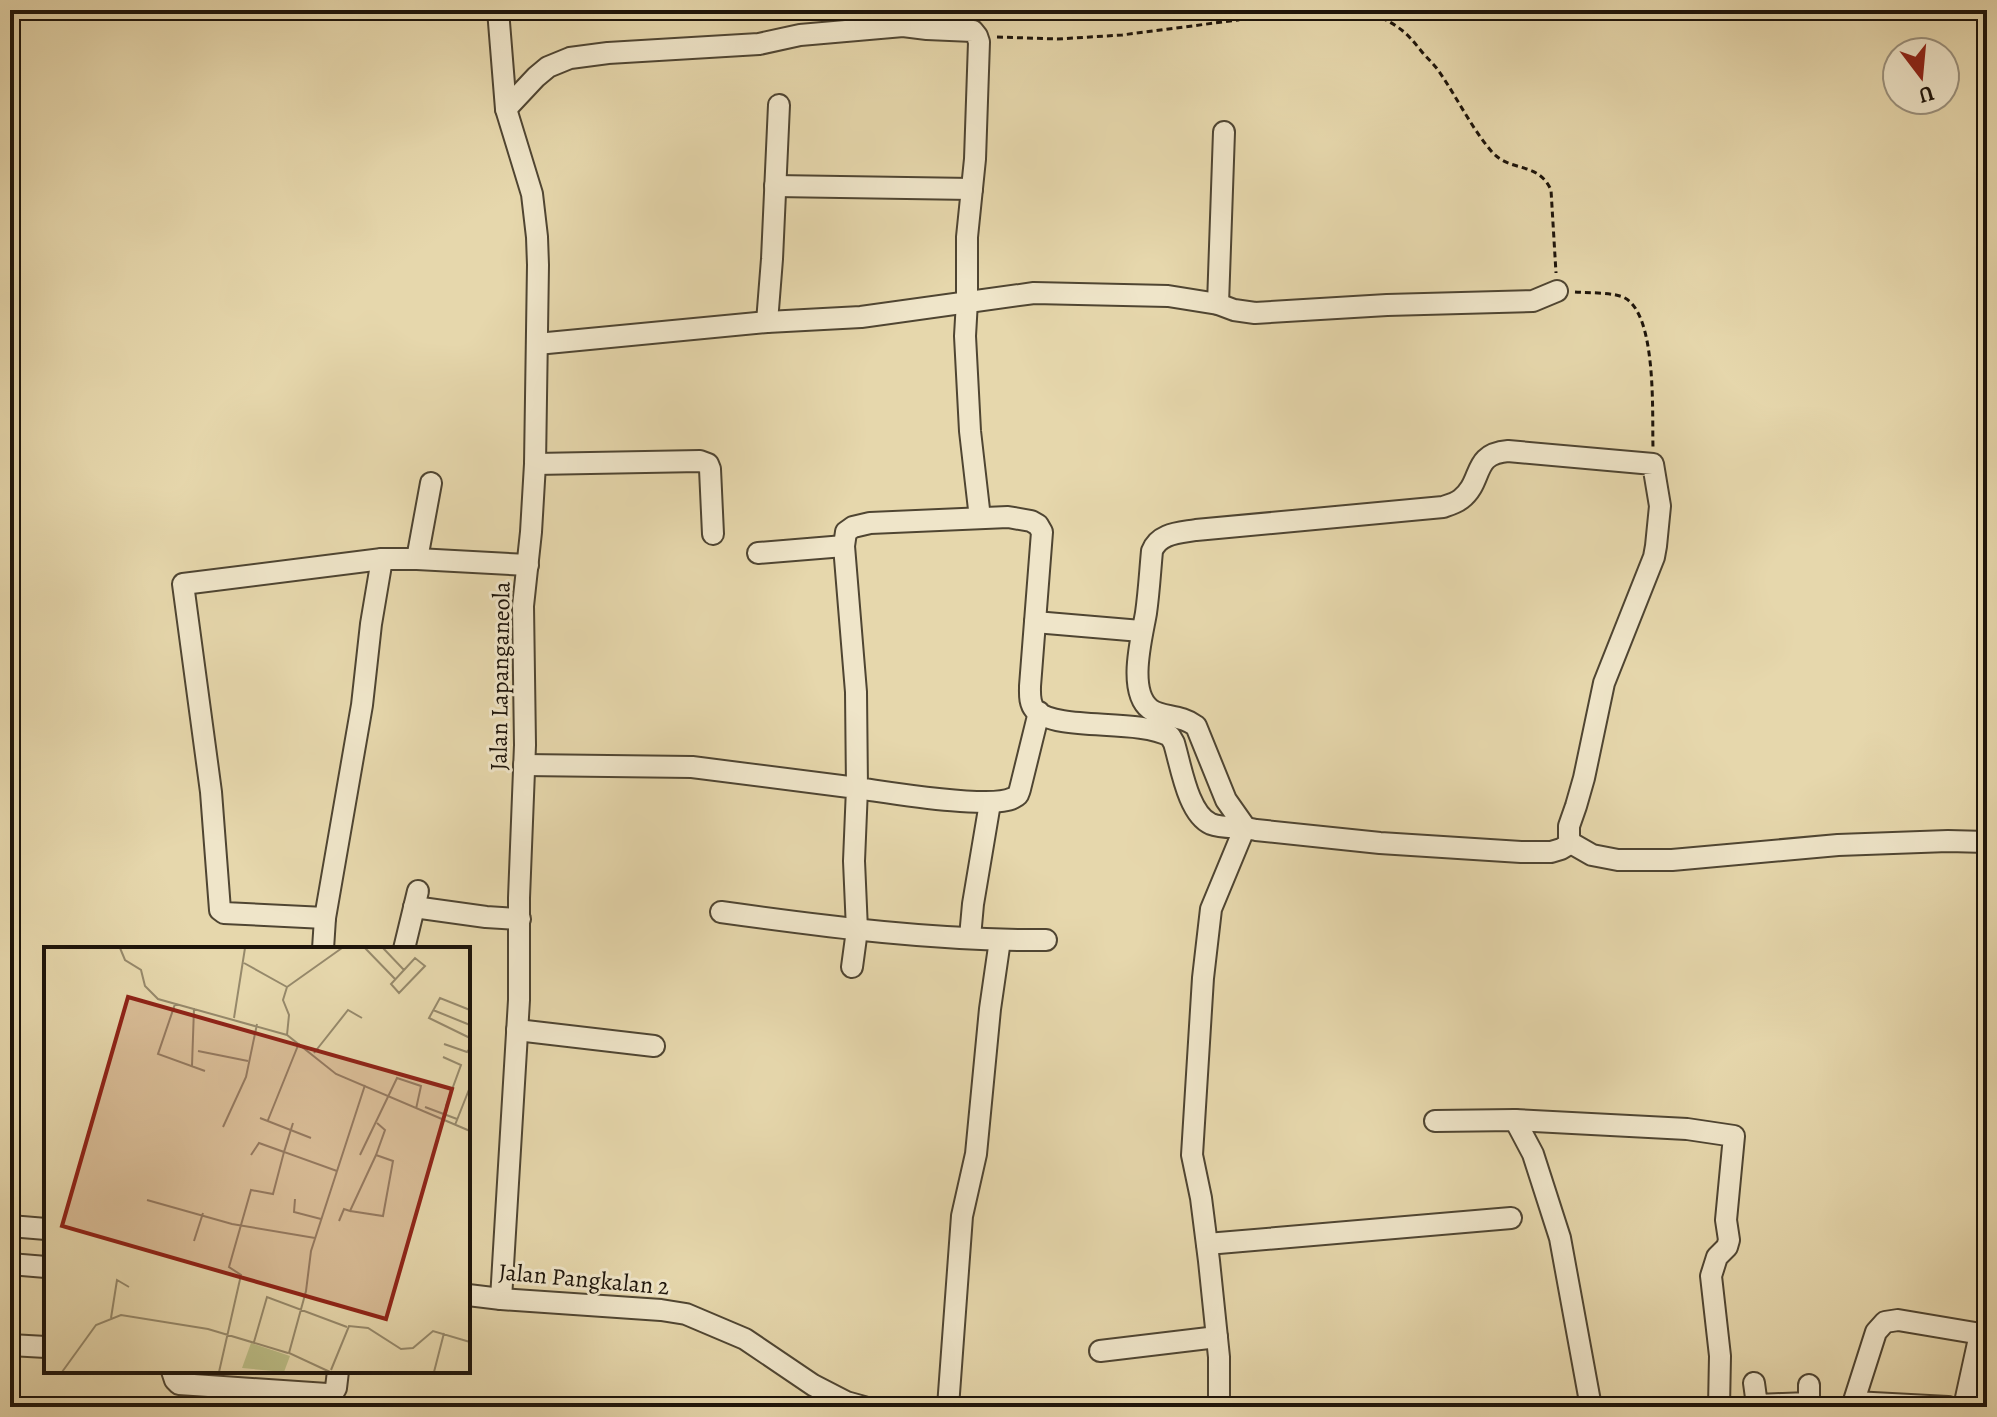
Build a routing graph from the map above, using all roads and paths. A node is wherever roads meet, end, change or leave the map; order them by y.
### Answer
1 (498, 10) edge
2 (1270, 10) edge
3 (1363, 10) edge
4 (901, 18) edge
5 (977, 36) junction
6 (779, 105) dead end
7 (506, 109) junction
8 (1224, 132) dead end
9 (775, 186) junction
10 (972, 189) junction
11 (1557, 291) junction
12 (967, 301) junction
13 (1218, 304) junction
14 (767, 322) junction
15 (537, 344) junction
16 (535, 464) junction
17 (1653, 464) junction
18 (431, 483) dead end
19 (980, 518) junction
20 (713, 534) dead end
21 (844, 546) junction
22 (758, 553) dead end
23 (382, 559) junction
24 (417, 559) junction
25 (528, 565) junction
26 (1035, 622) junction
27 (1141, 631) junction
28 (1039, 712) junction
29 (524, 765) junction
30 (857, 788) junction
31 (990, 803) junction
32 (1245, 827) junction
33 (1987, 842) edge
34 (1571, 843) junction
35 (721, 912) dead end
36 (325, 918) junction
37 (520, 919) junction
38 (857, 930) junction
39 (970, 937) junction
40 (1000, 940) junction
41 (1046, 940) dead end
42 (323, 947) edge
43 (404, 947) edge
44 (852, 967) dead end
45 (517, 1030) junction
46 (654, 1046) dead end
47 (1515, 1120) junction
48 (1435, 1121) dead end
49 (1511, 1218) dead end
50 (10, 1226) edge
51 (44, 1229) edge
52 (1207, 1244) junction
53 (10, 1264) edge
54 (44, 1267) edge
55 (470, 1295) edge
56 (501, 1299) junction
57 (1984, 1334) edge
58 (1217, 1337) junction
59 (10, 1345) edge
60 (44, 1347) edge
61 (1100, 1351) dead end
62 (173, 1373) edge
63 (338, 1373) edge
64 (1754, 1383) dead end
65 (1809, 1385) dead end
66 (1853, 1404) edge
67 (851, 1405) edge
68 (1784, 1406) edge
69 (948, 1407) edge
70 (1219, 1407) edge
71 (1591, 1407) edge
72 (1719, 1407) edge
73 (1948, 1407) edge
74 (1964, 1407) edge

1 - 7 street, Jalan Lapanganeola
2 - 5 path
3 - 11 path
4 - 5 street
4 - 7 street
5 - 10 street
6 - 9 street
7 - 15 street, Jalan Lapanganeola
8 - 13 street
9 - 10 street
9 - 14 street
10 - 12 street
11 - 13 street
11 - 17 path
12 - 13 street
12 - 14 street
12 - 19 street
14 - 15 street
15 - 16 street, Jalan Lapanganeola
16 - 20 street
16 - 25 street, Jalan Lapanganeola
17 - 27 street
17 - 34 street
18 - 24 street
19 - 21 street
19 - 26 street
21 - 22 street
21 - 30 street
23 - 24 street
23 - 36 street
23 - 36 street
24 - 25 street
25 - 29 street, Jalan Lapanganeola
26 - 27 street
26 - 28 street
27 - 32 street
28 - 31 street
28 - 32 street
29 - 30 street
29 - 37 street, Jalan Lapanganeola
30 - 31 street
30 - 38 street
31 - 39 street
32 - 34 street
32 - 52 street
33 - 34 street
35 - 38 street
36 - 42 street
37 - 43 street
37 - 45 street, Jalan Lapanganeola
38 - 39 street
38 - 44 street
39 - 40 street
40 - 41 street
40 - 69 street
45 - 46 street
45 - 56 street, Jalan Lapanganeola
47 - 48 street
47 - 71 street
47 - 72 street
49 - 52 street
50 - 51 street
52 - 58 street
53 - 54 street
55 - 56 street, Jalan Pangkalan 2
56 - 67 street, Jalan Pangkalan 2
57 - 66 street
57 - 74 street
58 - 61 street
58 - 70 street
59 - 60 street
62 - 63 street
64 - 68 street
65 - 68 street
66 - 73 street

